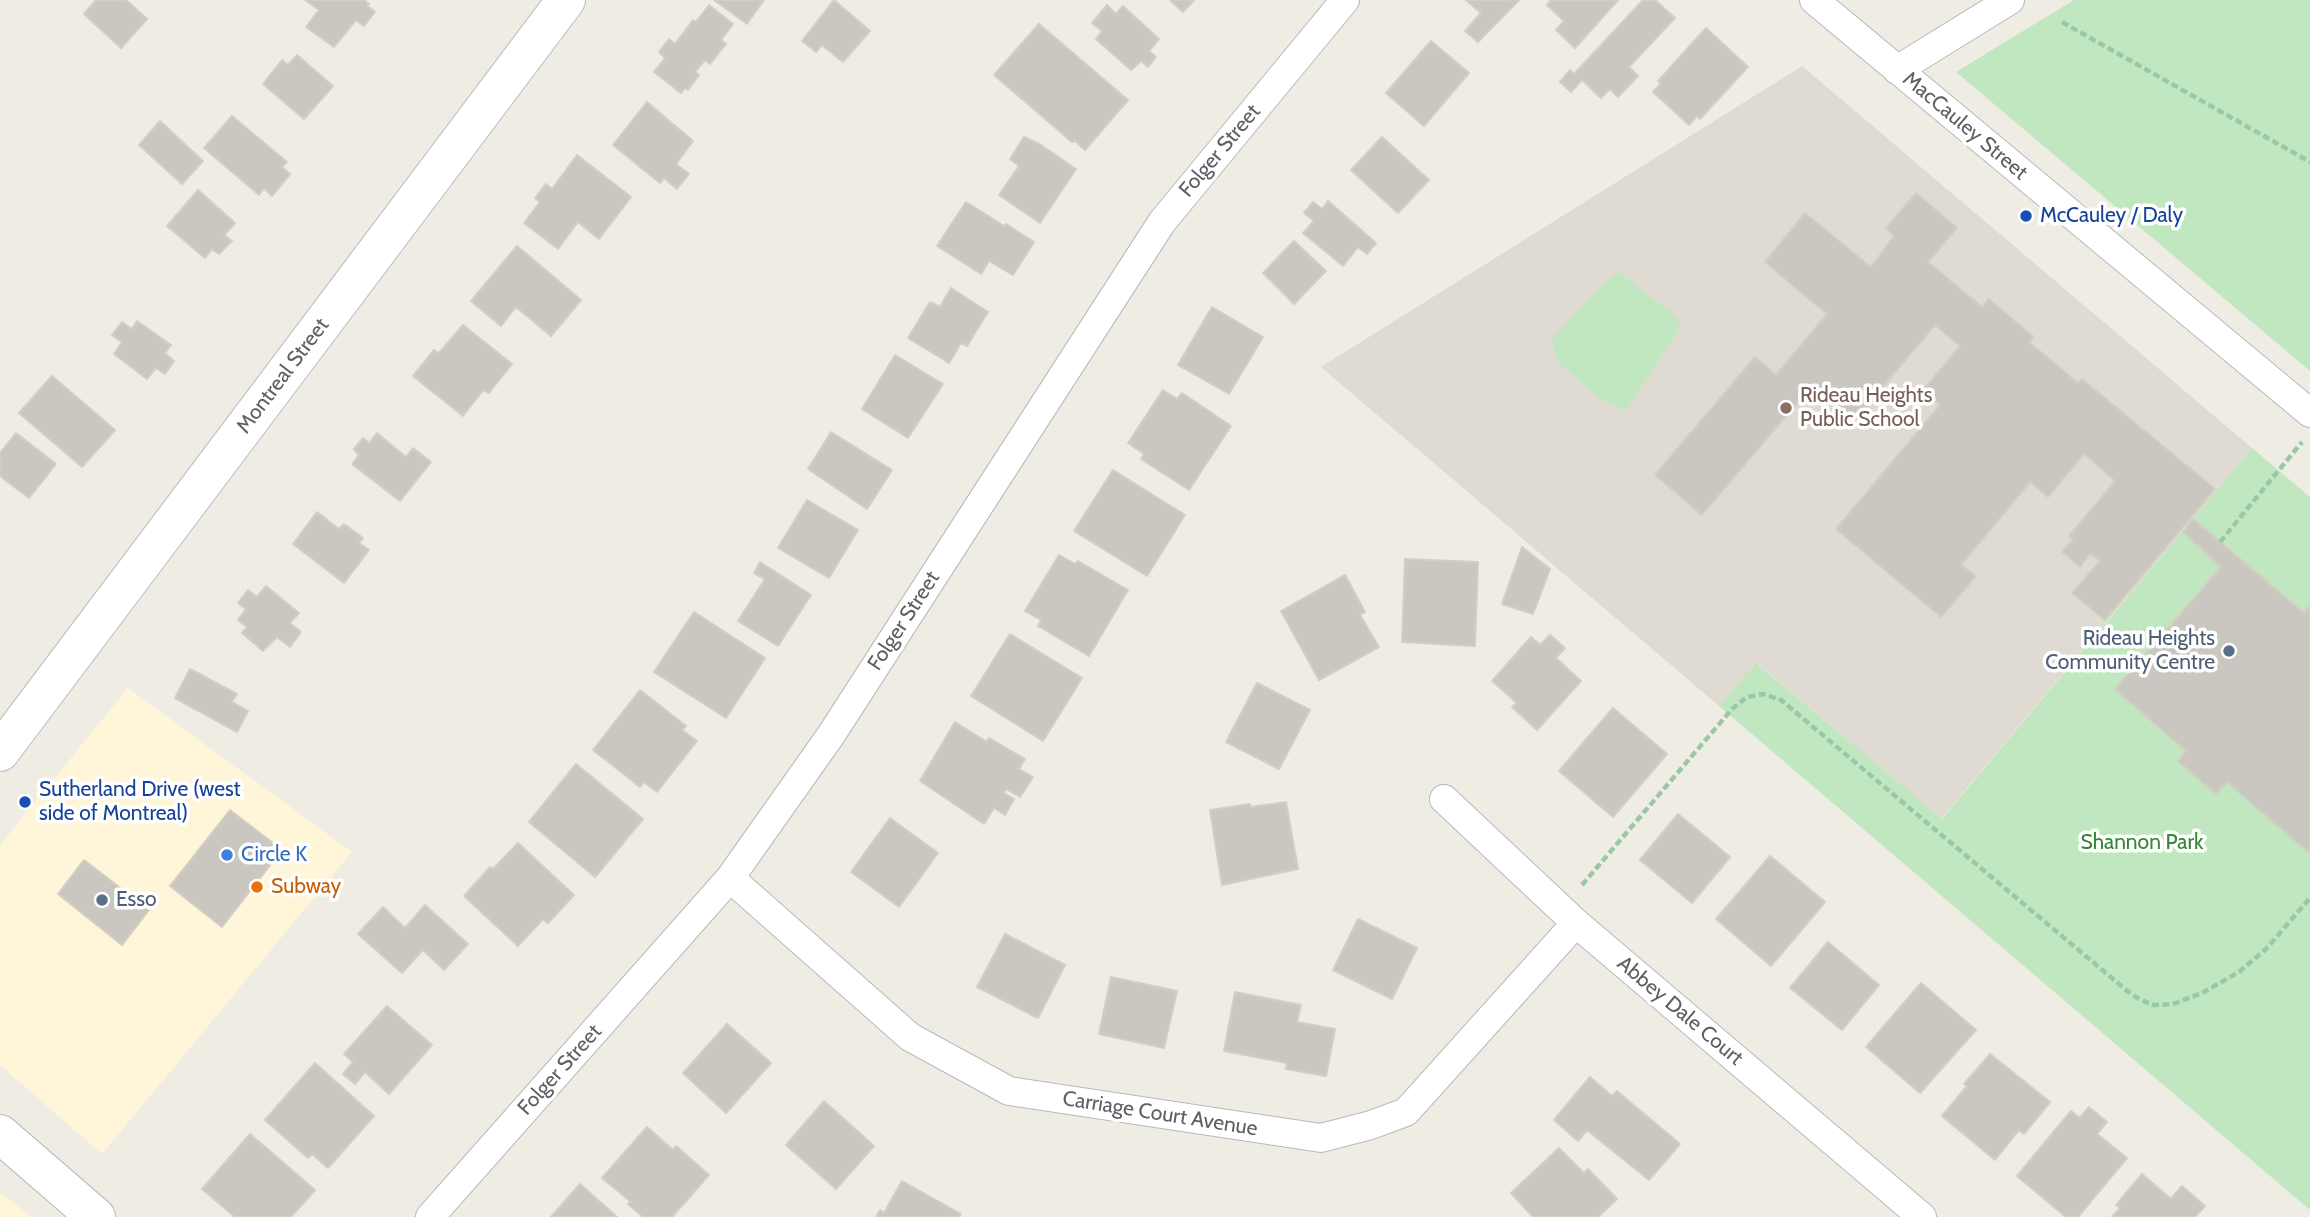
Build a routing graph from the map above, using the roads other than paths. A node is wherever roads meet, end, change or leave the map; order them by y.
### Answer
1 (566, 0) edge
2 (1345, 0) edge
3 (1814, 0) edge
4 (2010, 0) edge
5 (1898, 70) junction
6 (2310, 413) edge
7 (0, 752) edge
8 (1444, 799) dead end
9 (730, 878) junction
10 (1568, 916) junction
11 (0, 1133) edge
12 (96, 1217) edge
13 (430, 1217) edge
14 (1922, 1217) edge

1 - 7 main road, Montreal Street
2 - 9 street, Folger Street
3 - 5 street, MacCauley Street
4 - 5 street
5 - 6 street, MacCauley Street
8 - 10 street, Abbey Dale Court
9 - 10 street, Carriage Court Avenue
9 - 13 street, Folger Street
10 - 14 street, Abbey Dale Court
11 - 12 main road

